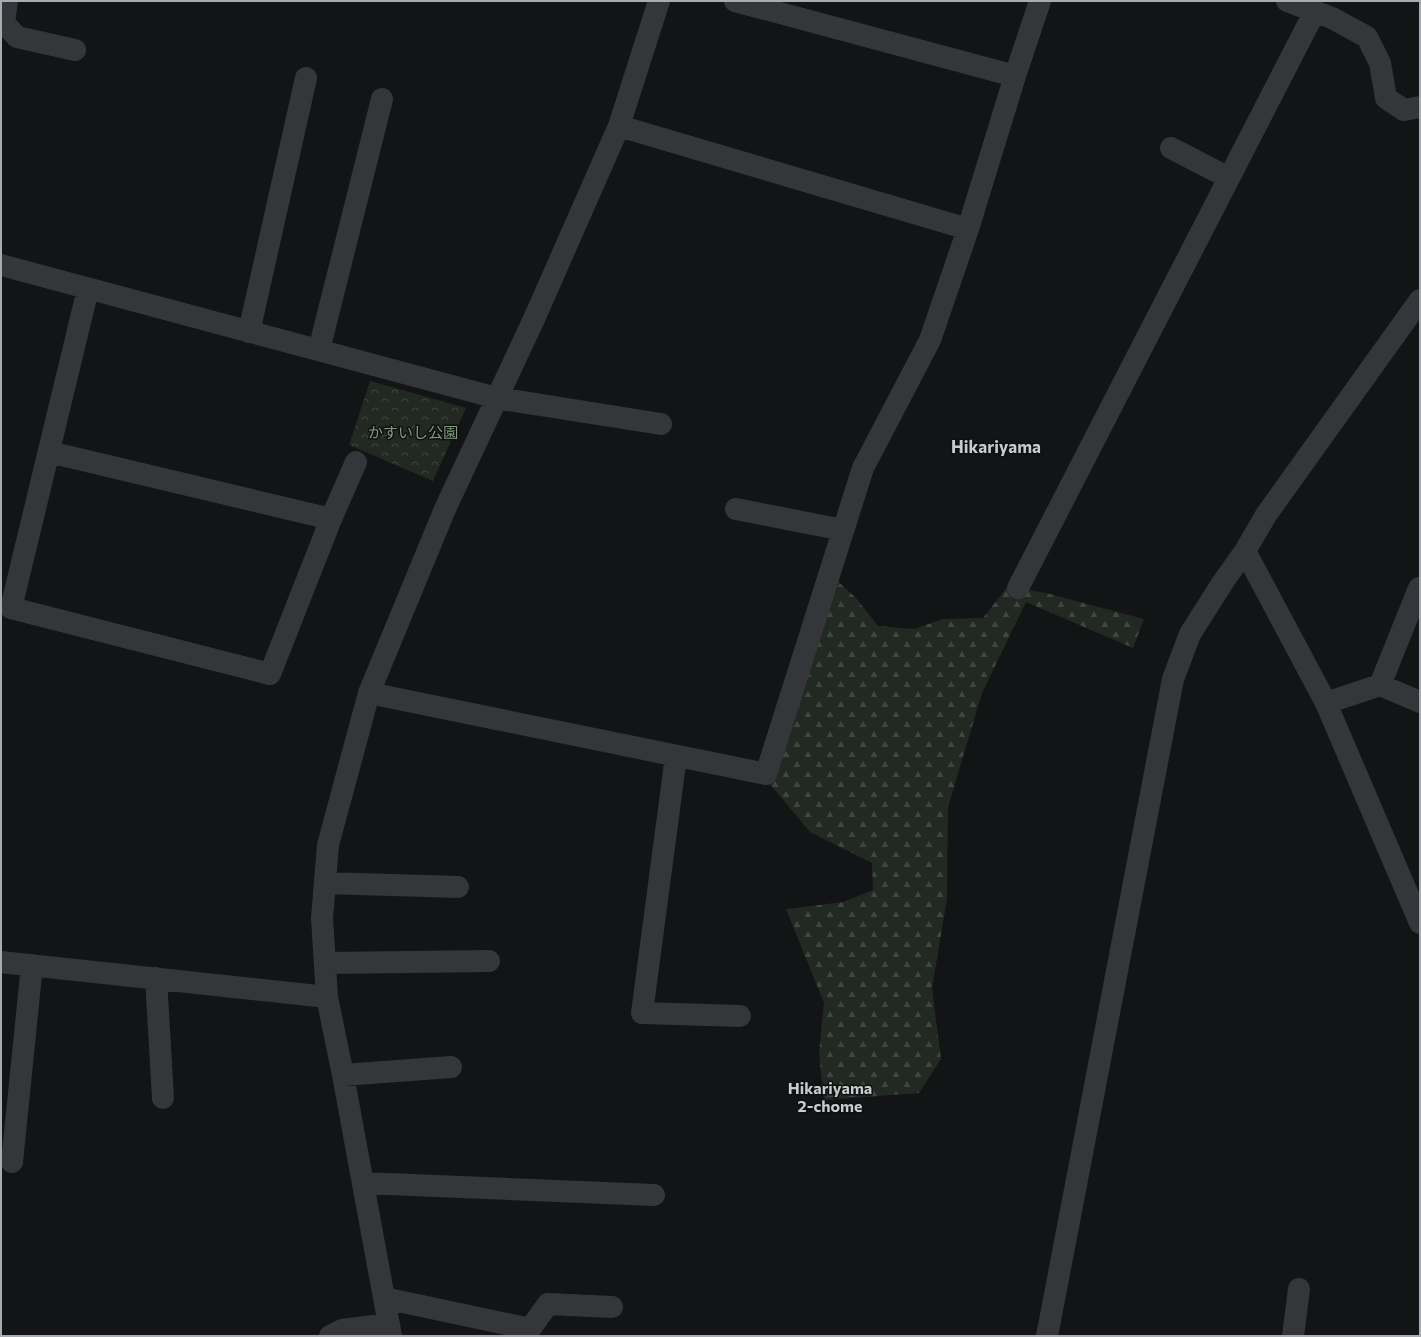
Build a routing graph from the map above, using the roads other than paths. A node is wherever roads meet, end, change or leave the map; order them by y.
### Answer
1 (7, 1) edge
2 (659, 1) edge
3 (735, 1) edge
4 (1040, 1) edge
5 (1287, 1) edge
6 (1328, 10) edge
7 (75, 50) dead end
8 (1015, 76) junction
9 (306, 78) dead end
10 (382, 99) dead end
11 (1420, 107) edge
12 (619, 126) junction
13 (1171, 148) dead end
14 (1229, 178) junction
15 (968, 229) junction
16 (1, 265) edge
17 (88, 289) junction
18 (1420, 300) edge
19 (249, 332) junction
20 (319, 350) junction
21 (497, 398) junction
22 (661, 424) dead end
23 (49, 452) junction
24 (356, 462) dead end
25 (736, 508) dead end
26 (331, 519) junction
27 (843, 530) junction
28 (1245, 551) junction
29 (1018, 588) dead end
30 (1419, 588) edge
31 (1380, 684) junction
32 (370, 693) junction
33 (1326, 702) junction
34 (1420, 702) edge
35 (676, 756) junction
36 (325, 883) junction
37 (458, 887) dead end
38 (1420, 923) edge
39 (489, 960) dead end
40 (1, 962) edge
41 (325, 963) junction
42 (32, 965) junction
43 (156, 978) junction
44 (327, 997) junction
45 (740, 1016) dead end
46 (451, 1067) dead end
47 (343, 1074) junction
48 (163, 1098) dead end
49 (12, 1162) dead end
50 (363, 1183) junction
51 (654, 1195) dead end
52 (1299, 1289) dead end
53 (384, 1298) junction
54 (612, 1307) dead end
55 (390, 1330) edge
56 (330, 1336) edge
57 (1047, 1336) edge
58 (1293, 1336) edge

1 - 7 street
2 - 12 street
3 - 8 street
4 - 8 street
5 - 6 street
6 - 11 street
6 - 14 street
8 - 15 street
9 - 19 street
10 - 20 street
12 - 15 street
12 - 21 street
13 - 14 street
14 - 29 street
15 - 27 street
16 - 17 street
17 - 19 street
17 - 23 street
18 - 28 street
19 - 20 street
20 - 21 street
21 - 22 street
21 - 32 street
23 - 26 street
23 - 26 street
24 - 26 street
25 - 27 street
27 - 35 street
28 - 33 street
28 - 57 street
30 - 31 street
31 - 33 street
31 - 34 street
32 - 35 street
32 - 36 street
33 - 38 street
35 - 45 street
36 - 37 street
36 - 41 street
39 - 41 street
40 - 42 street
41 - 44 street
42 - 43 street
42 - 49 street
43 - 44 street
43 - 48 street
44 - 47 street
46 - 47 street
47 - 50 street
50 - 51 street
50 - 53 street
52 - 58 street
53 - 54 street
53 - 55 street
55 - 56 street

